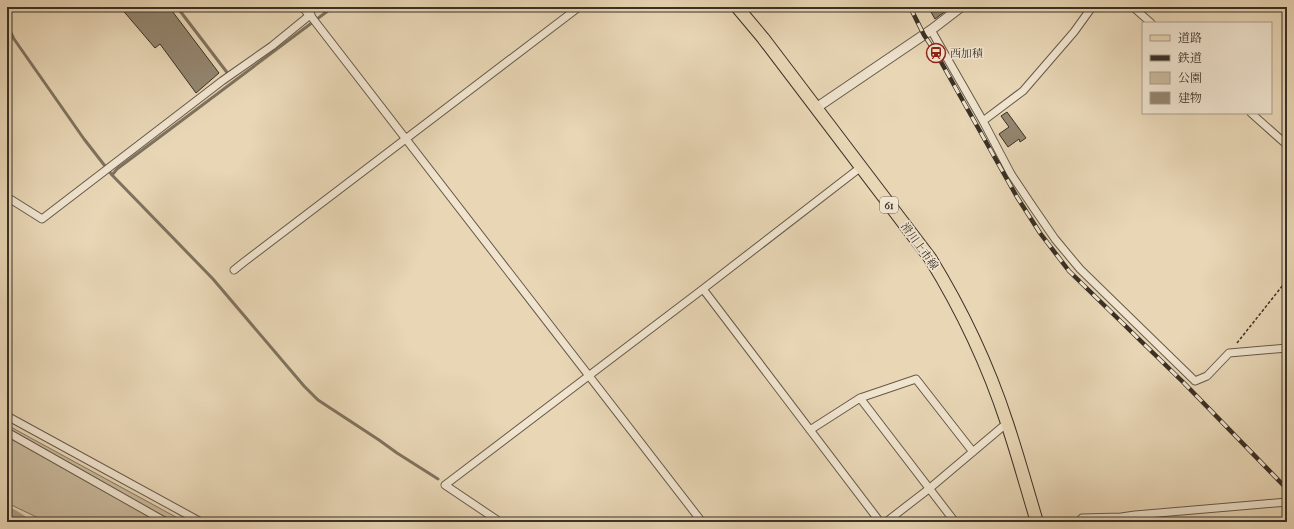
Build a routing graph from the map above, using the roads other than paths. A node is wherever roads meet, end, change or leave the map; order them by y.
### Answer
1 (304, 7) edge
2 (579, 7) edge
3 (737, 7) edge
4 (961, 7) edge
5 (1092, 7) edge
6 (1133, 7) edge
7 (310, 15) junction
8 (1150, 22) edge
9 (931, 30) junction
10 (816, 108) junction
11 (1252, 114) edge
12 (983, 121) junction
13 (407, 138) junction
14 (1287, 145) edge
15 (861, 166) junction
16 (7, 197) edge
17 (234, 270) dead end
18 (703, 289) junction
19 (1287, 348) edge
20 (590, 375) junction
21 (860, 398) junction
22 (7, 416) edge
23 (1007, 423) junction
24 (810, 430) junction
25 (7, 432) edge
26 (973, 452) junction
27 (930, 488) junction
28 (1287, 502) edge
29 (166, 522) edge
30 (201, 522) edge
31 (500, 522) edge
32 (702, 522) edge
33 (880, 522) edge
34 (886, 522) edge
35 (955, 522) edge
36 (1037, 522) edge
37 (1078, 522) edge

1 - 7 street
2 - 13 street
3 - 10 main road, 滑川上市線 / 61
4 - 9 street
5 - 12 street
6 - 8 street
7 - 13 street
7 - 16 street
9 - 10 street
9 - 12 street
10 - 15 main road, 滑川上市線 / 61
11 - 14 street
12 - 19 street
13 - 17 street
13 - 20 street
15 - 18 street
15 - 23 main road, 滑川上市線 / 61
18 - 20 street
18 - 24 street
20 - 31 street
20 - 32 street
21 - 24 street
21 - 26 street
21 - 27 street
22 - 30 street
23 - 26 street
23 - 36 main road, 滑川上市線 / 61
24 - 33 street
25 - 29 street
26 - 27 street
27 - 34 street
27 - 35 street
28 - 37 street

